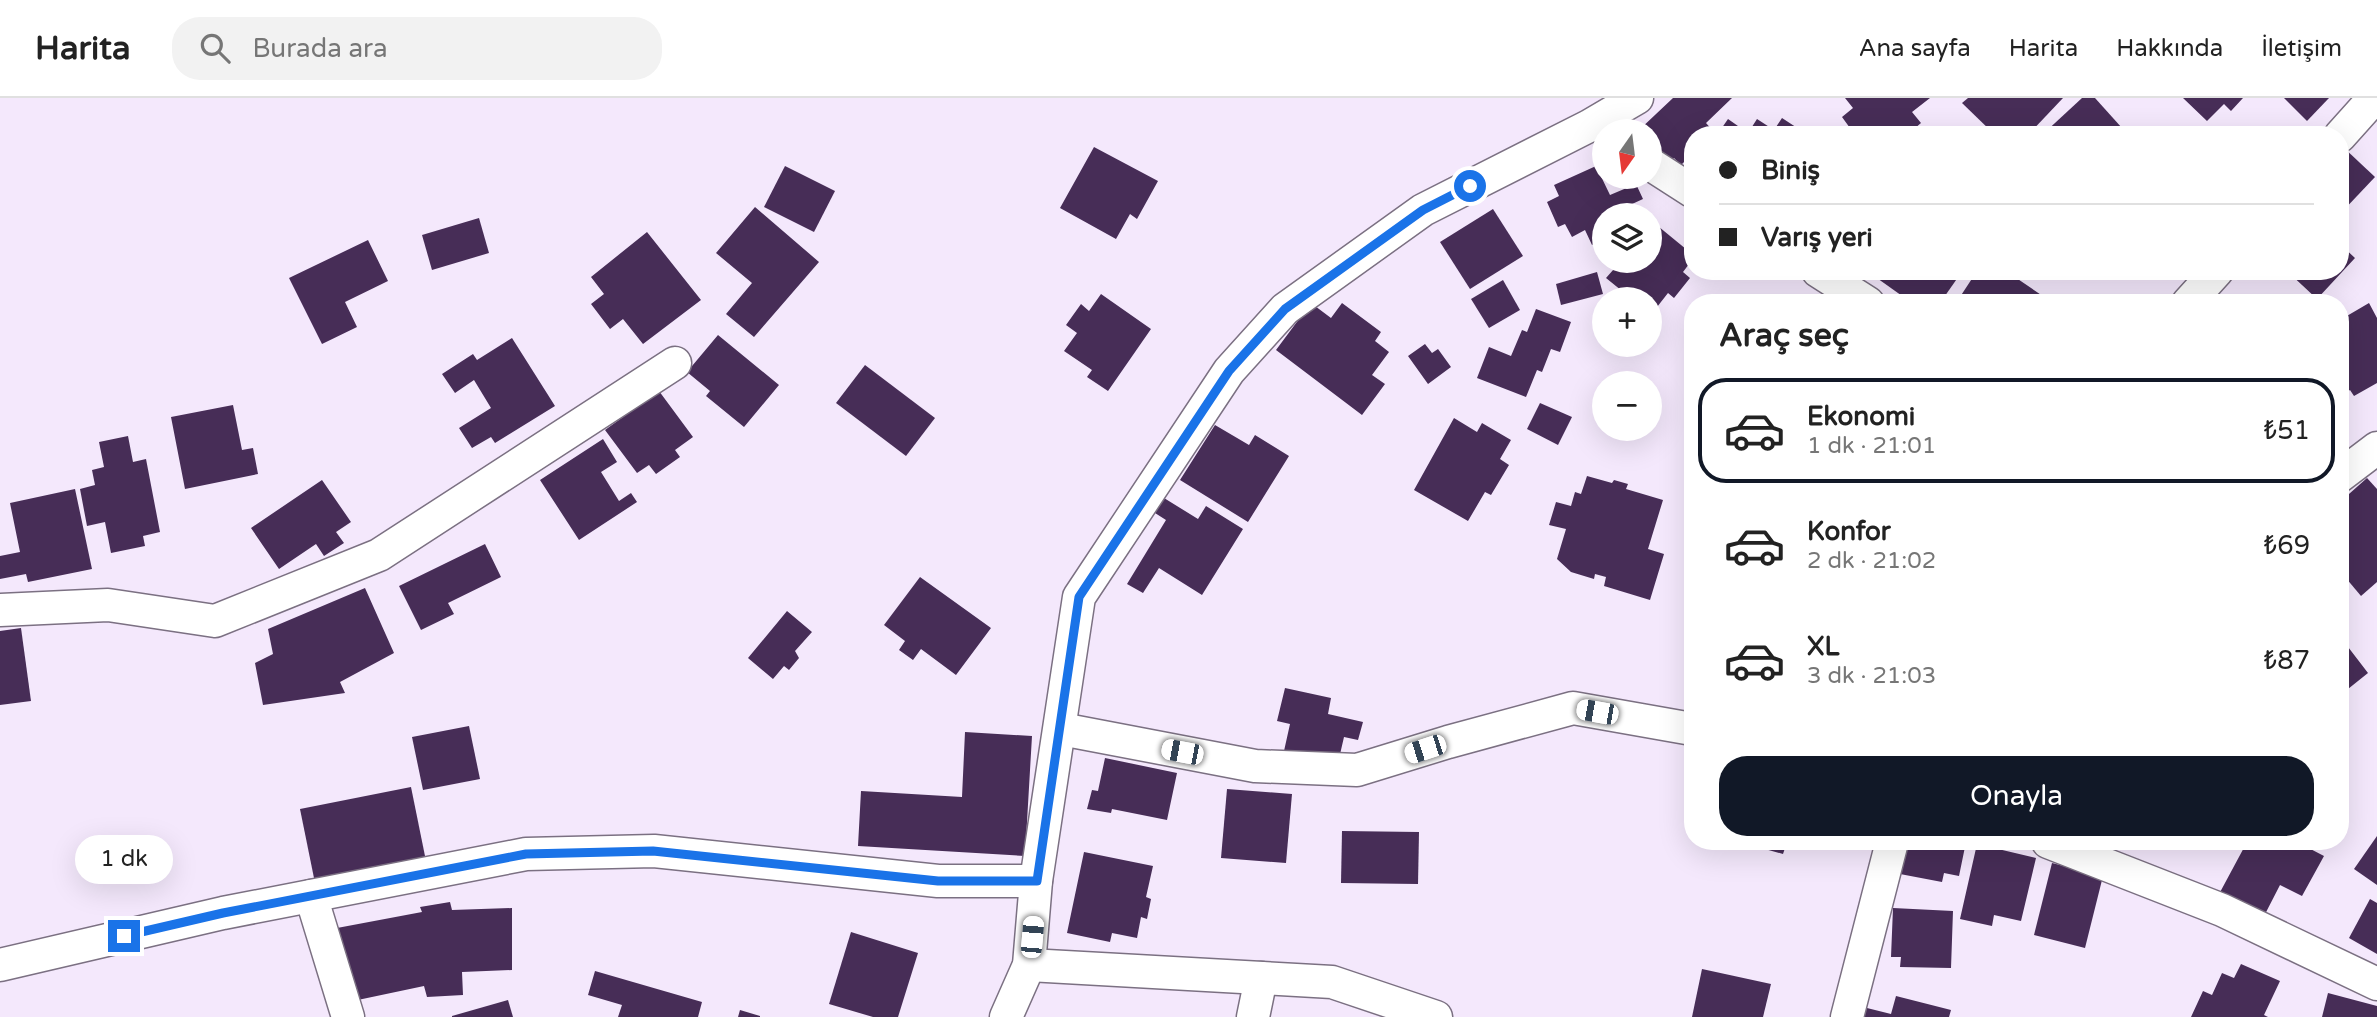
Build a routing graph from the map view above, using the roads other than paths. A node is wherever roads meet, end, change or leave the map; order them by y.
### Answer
1 (1637, 98) edge
2 (2374, 98) edge
3 (1612, 119) edge
4 (2349, 126) edge
5 (1592, 133) edge
6 (1662, 172) edge
7 (1684, 186) edge
8 (1832, 280) edge
9 (2209, 280) edge
10 (1854, 294) edge
11 (2196, 294) edge
12 (675, 363) dead end
13 (2377, 448) edge
14 (2349, 469) edge
15 (0, 610) edge
16 (1684, 728) edge
17 (1061, 729) junction
18 (1890, 850) edge
19 (2068, 850) edge
20 (1037, 881) junction
21 (311, 896) junction
22 (0, 965) edge
23 (1030, 965) junction
24 (1261, 978) junction
25 (2377, 984) edge
26 (348, 1017) edge
27 (1006, 1017) edge
28 (1252, 1017) edge
29 (1436, 1017) edge
30 (1847, 1017) edge

1 - 3 street
2 - 4 street
5 - 17 street
6 - 7 street
8 - 10 street
9 - 11 street
12 - 15 street
13 - 14 street
16 - 17 street
17 - 20 street
18 - 30 street
19 - 25 street
20 - 21 street
20 - 23 street
21 - 22 street
21 - 26 street
23 - 24 street
23 - 27 street
24 - 28 street
24 - 29 street

